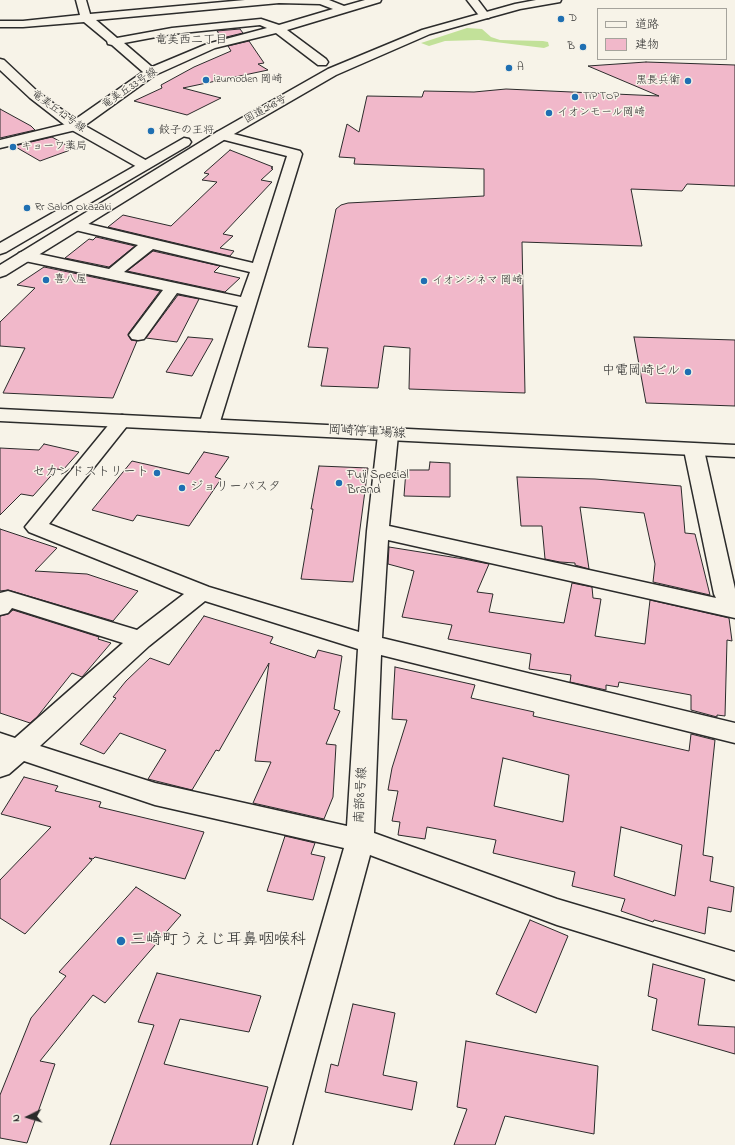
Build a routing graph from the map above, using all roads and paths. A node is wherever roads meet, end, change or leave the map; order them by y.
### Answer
1 (81, 0) edge
2 (322, 0) edge
3 (376, 0) edge
4 (516, 0) edge
5 (556, 0) edge
6 (232, 2) edge
7 (478, 8) edge
8 (344, 10) junction
9 (86, 18) junction
10 (0, 24) edge
11 (278, 29) junction
12 (112, 42) junction
13 (322, 62) junction
14 (0, 63) edge
15 (308, 70) dead end
16 (151, 72) junction
17 (75, 126) junction
18 (222, 135) junction
19 (192, 137) dead end
20 (0, 144) edge
21 (144, 165) junction
22 (76, 226) junction
23 (149, 244) junction
24 (0, 249) edge
25 (25, 256) junction
26 (258, 269) junction
27 (0, 272) edge
28 (112, 274) junction
29 (173, 287) junction
30 (248, 303) junction
31 (138, 335) dead end
32 (0, 415) edge
33 (122, 421) junction
34 (209, 425) junction
35 (388, 435) junction
36 (694, 450) junction
37 (735, 451) edge
38 (378, 531) junction
39 (201, 592) junction
40 (0, 607) edge
41 (735, 609) edge
42 (141, 640) junction
43 (370, 644) junction
44 (735, 733) edge
45 (10, 746) edge
46 (0, 767) edge
47 (360, 840) junction
48 (735, 966) edge
49 (275, 1145) edge

1 - 9 main road
2 - 6 main road
2 - 8 main road
3 - 8 main road, 竜美丘33号線
4 - 7 main road, 国道248号
5 - 7 main road, 国道248号
6 - 9 main road
7 - 13 main road, 国道248号
7 - 18 main road, 国道248号
8 - 11 main road, 竜美丘33号線
9 - 10 main road
9 - 12 main road
11 - 12 main road
11 - 13 main road
11 - 16 main road, 竜美丘33号線
12 - 16 main road
13 - 15 main road, 国道248号
14 - 17 main road, 竜美丘12号線
16 - 17 main road, 竜美丘33号線
17 - 20 main road, 竜美丘33号線
17 - 21 main road, 竜美丘12号線
18 - 22 main road, 国道248号
18 - 26 main road
19 - 21 main road
21 - 24 main road
22 - 23 main road
22 - 25 main road, 国道248号
23 - 26 main road
23 - 28 main road
25 - 27 main road, 国道248号
25 - 28 main road
26 - 30 main road
28 - 29 main road
29 - 30 main road
29 - 31 main road
30 - 34 main road
32 - 33 main road, 岡崎停車場線
33 - 34 main road, 岡崎停車場線
33 - 39 main road
34 - 35 main road, 岡崎停車場線
35 - 36 main road, 岡崎停車場線
35 - 38 main road, 南部8号線
36 - 37 main road, 岡崎停車場線
36 - 41 main road
38 - 41 main road
38 - 43 main road, 南部8号線
39 - 42 main road
39 - 43 main road
40 - 42 main road
42 - 45 main road
43 - 44 main road
43 - 47 main road, 南部8号線
45 - 46 main road
45 - 47 main road
47 - 48 main road
47 - 49 main road, 南部8号線

